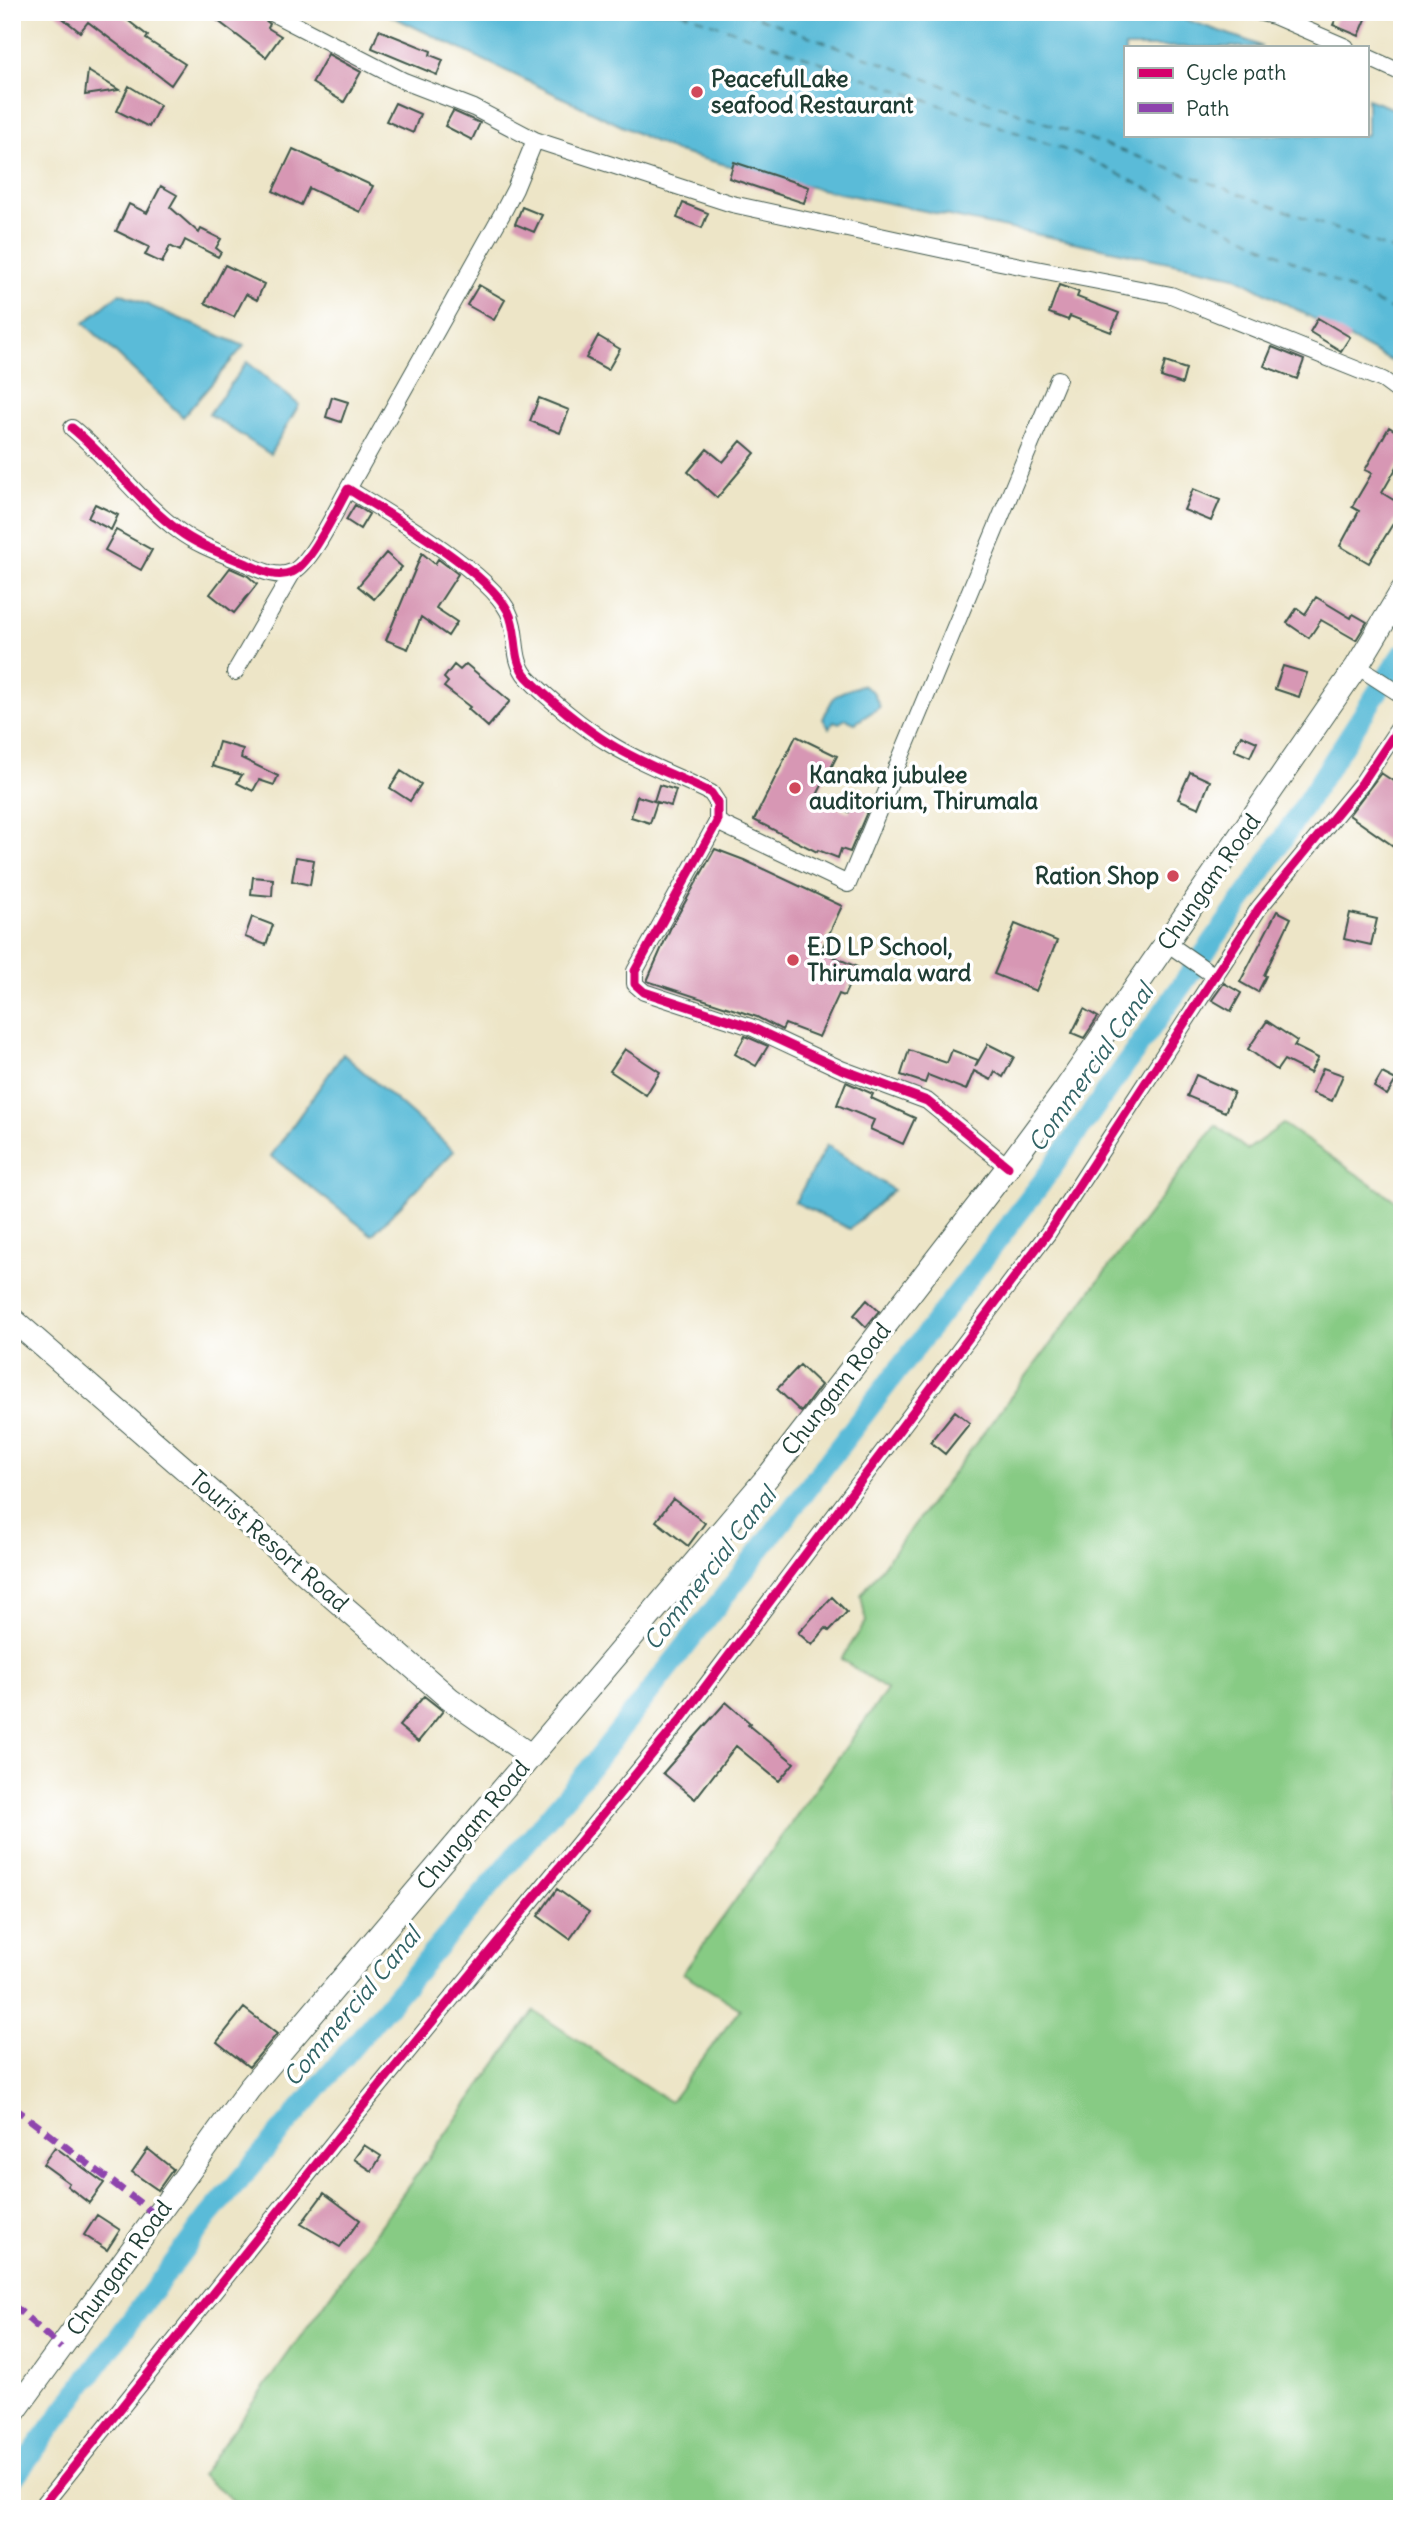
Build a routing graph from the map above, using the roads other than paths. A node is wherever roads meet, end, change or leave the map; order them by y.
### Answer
1 (270, 12) edge
2 (1257, 12) edge
3 (1344, 46) edge
4 (1368, 57) edge
5 (1402, 73) edge
6 (535, 140) junction
7 (1058, 379) dead end
8 (1402, 394) edge
9 (72, 428) dead end
10 (348, 489) junction
11 (293, 572) junction
12 (1402, 591) edge
13 (1357, 666) junction
14 (235, 672) dead end
15 (1402, 695) edge
16 (1402, 723) edge
17 (717, 822) junction
18 (1167, 943) junction
19 (1216, 977) junction
20 (1007, 1167) junction
21 (12, 1319) edge
22 (531, 1756) junction
23 (12, 2415) edge
24 (40, 2509) edge

1 - 6 street
2 - 3 street
4 - 5 street
6 - 8 street
6 - 10 street
7 - 17 street
9 - 11 street
10 - 11 street
10 - 17 street
11 - 14 street
12 - 13 main road, Chungam Road
13 - 15 street
13 - 18 main road, Chungam Road
16 - 19 street
17 - 20 street
18 - 19 street
18 - 20 main road, Chungam Road
19 - 24 street
20 - 22 main road, Chungam Road
21 - 22 main road, Tourist Resort Road
22 - 23 main road, Chungam Road

